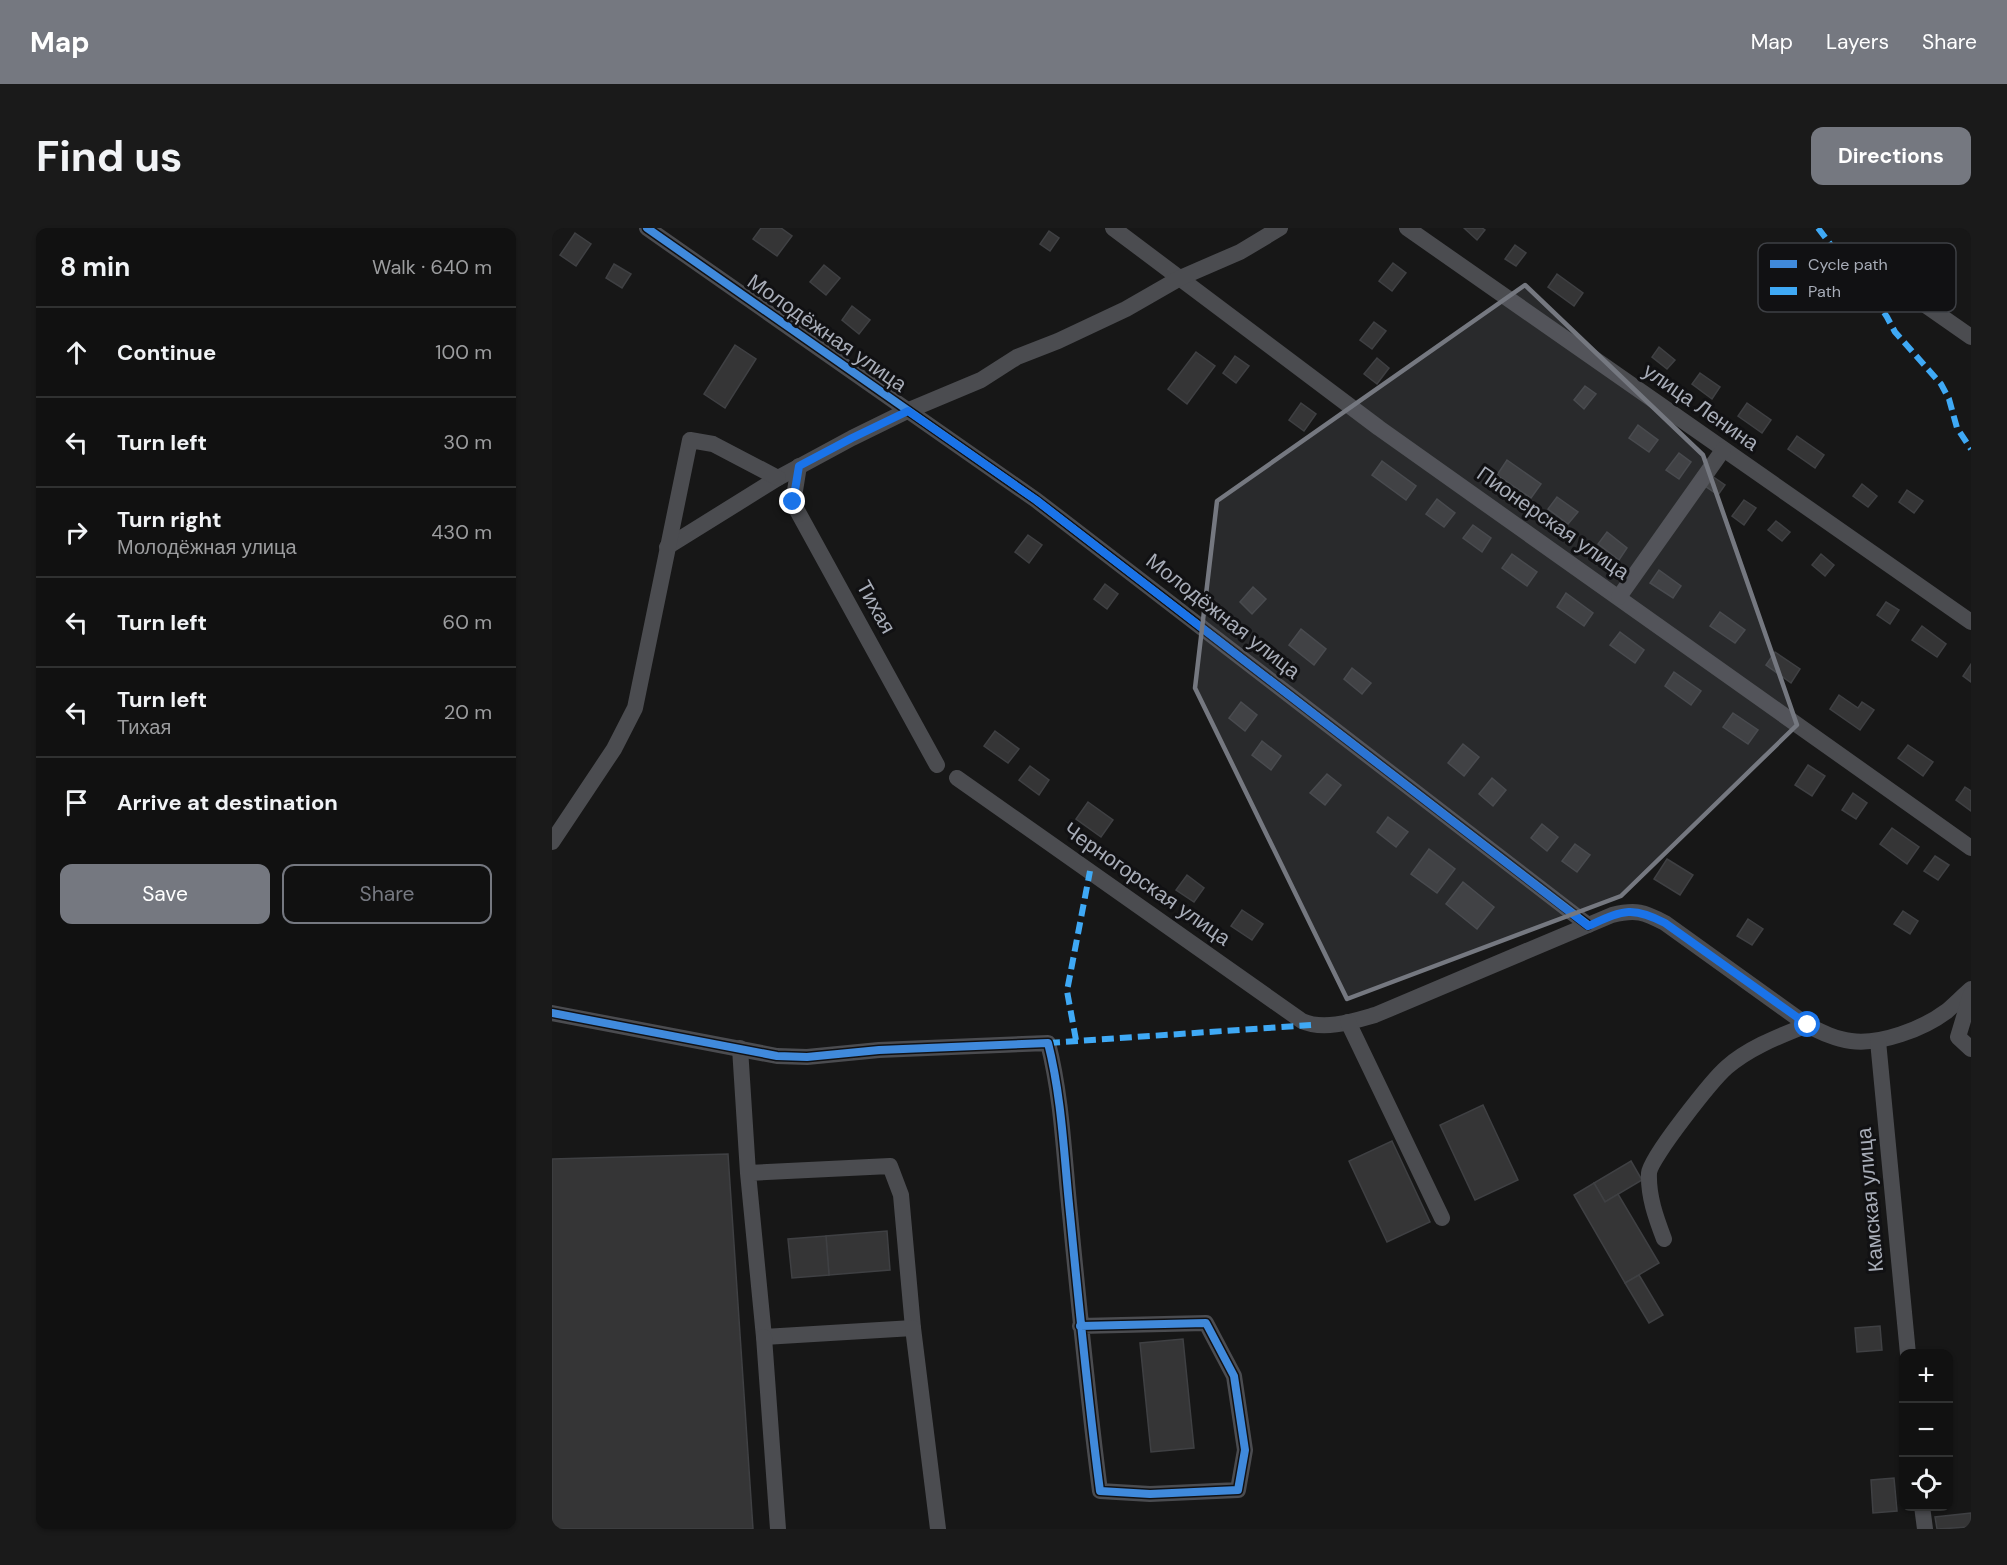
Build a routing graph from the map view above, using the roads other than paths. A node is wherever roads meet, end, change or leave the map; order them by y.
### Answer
1 (647, 228) edge
2 (1113, 228) edge
3 (1280, 228) edge
4 (1410, 229) edge
5 (1180, 278) junction
6 (1935, 312) edge
7 (1971, 337) edge
8 (908, 411) junction
9 (1723, 450) junction
10 (799, 466) junction
11 (778, 478) junction
12 (667, 548) junction
13 (1618, 597) junction
14 (1968, 618) edge
15 (937, 765) dead end
16 (957, 778) dead end
17 (552, 842) edge
18 (1971, 848) edge
19 (1588, 926) junction
20 (1971, 991) edge
21 (552, 1013) edge
22 (1348, 1022) junction
23 (1808, 1025) junction
24 (1878, 1041) junction
25 (740, 1048) junction
26 (1971, 1049) edge
27 (748, 1173) junction
28 (1442, 1218) dead end
29 (1664, 1239) dead end
30 (1080, 1326) junction
31 (913, 1328) junction
32 (764, 1337) junction
33 (1908, 1349) edge
34 (1923, 1511) edge
35 (778, 1529) edge
36 (938, 1529) edge
37 (1925, 1529) edge

1 - 8 street, Молодёжная улица
2 - 5 street, Пионерская улица
3 - 5 street
4 - 9 street, улица Ленина
5 - 8 street
5 - 13 street, Пионерская улица
6 - 7 street
8 - 10 street
8 - 19 street, Молодёжная улица
9 - 13 street
9 - 14 street, улица Ленина
10 - 11 street
10 - 15 street, Тихая
11 - 12 street
11 - 12 street
12 - 17 street
13 - 18 street, Пионерская улица
16 - 22 street, Черногорская улица
19 - 22 street
19 - 23 street
20 - 24 street
20 - 26 street
21 - 25 street
22 - 28 street
23 - 24 street
23 - 29 street
24 - 33 street, Камская улица
25 - 27 street
25 - 30 street
27 - 31 street
27 - 32 street
30 - 30 street
31 - 32 street
31 - 36 street
32 - 35 street
34 - 37 street

